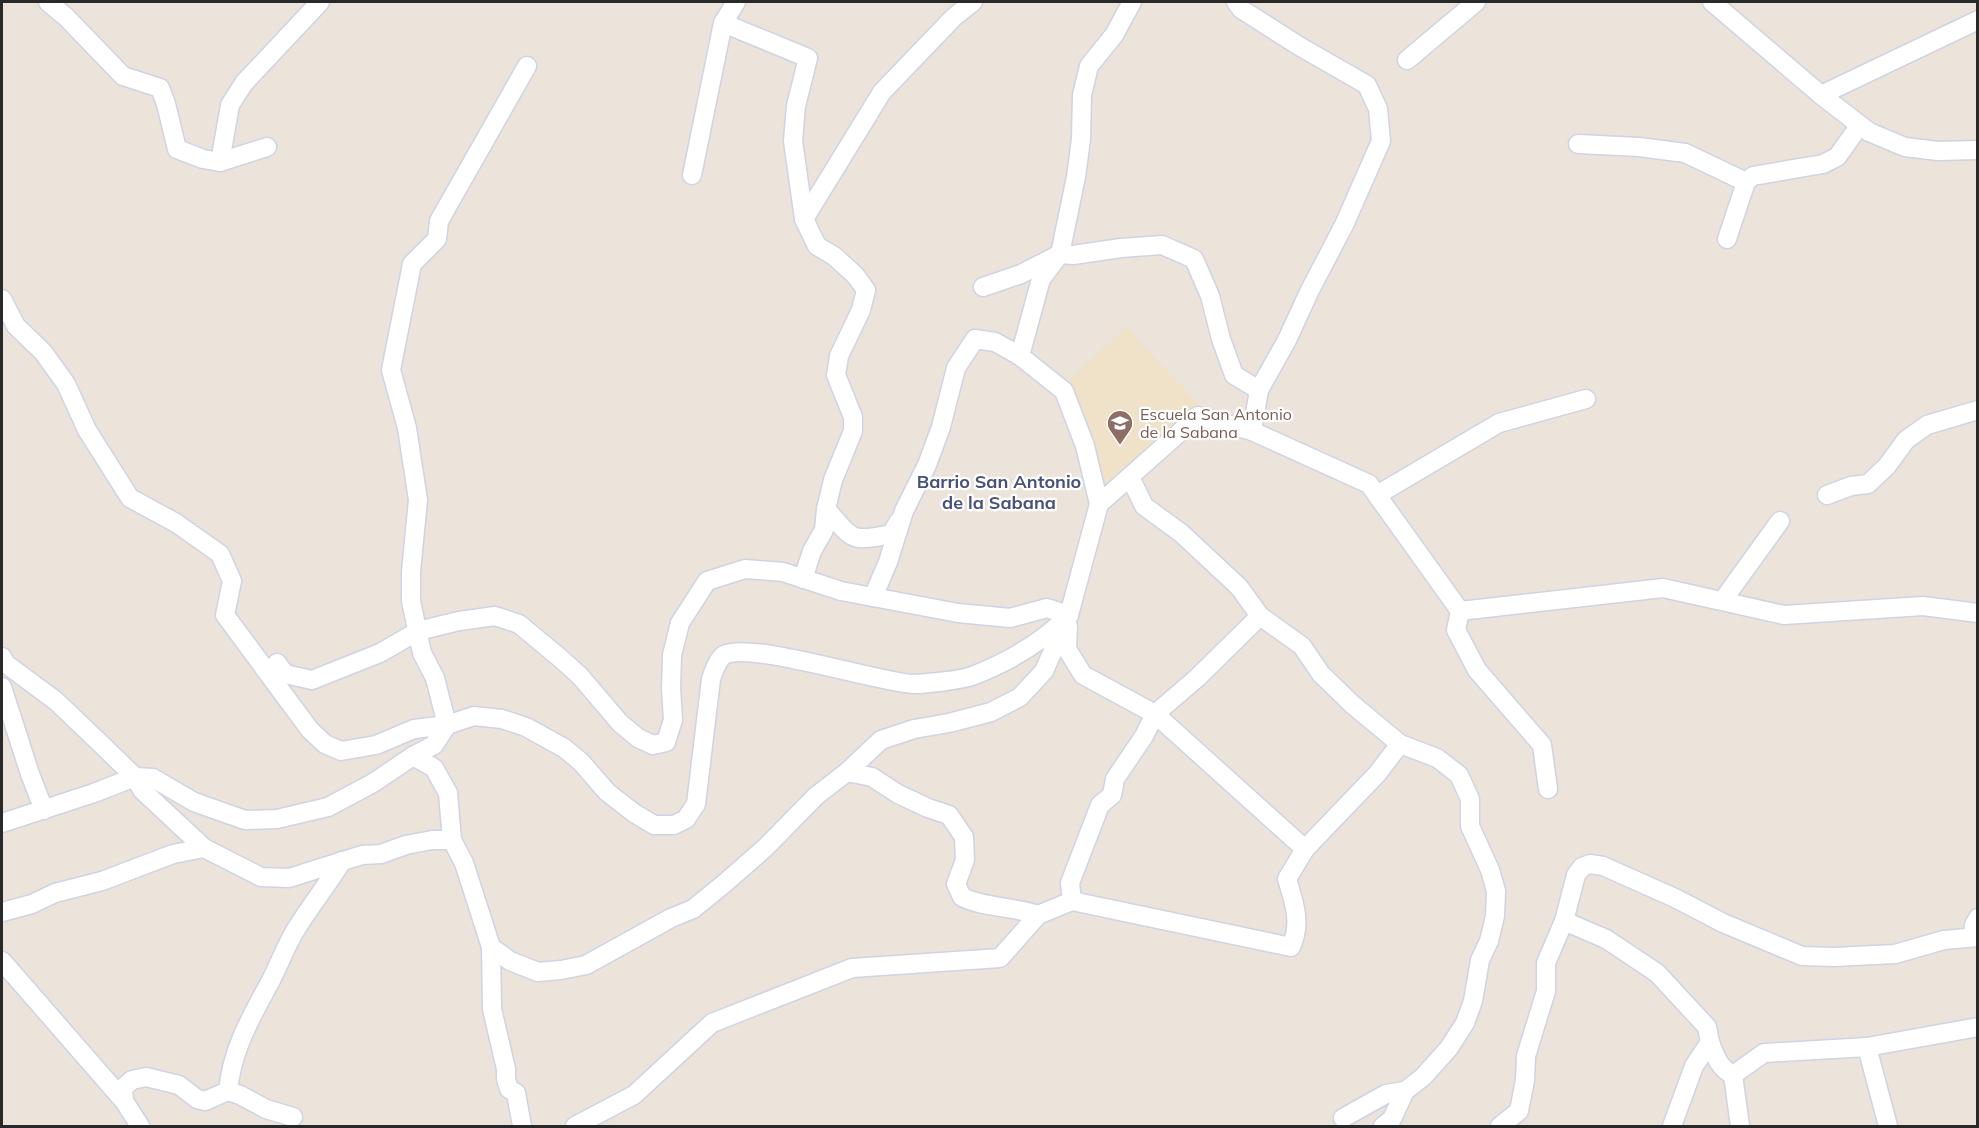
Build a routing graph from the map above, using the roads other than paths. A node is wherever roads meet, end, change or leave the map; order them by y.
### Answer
1 (48, 2) edge
2 (320, 2) edge
3 (736, 2) edge
4 (973, 2) edge
5 (1132, 2) edge
6 (1236, 2) edge
7 (1476, 2) edge
8 (1712, 2) edge
9 (1977, 20) edge
10 (723, 23) junction
11 (1407, 60) dead end
12 (527, 66) dead end
13 (1821, 95) junction
14 (1860, 125) junction
15 (1578, 144) dead end
16 (267, 147) dead end
17 (1977, 150) edge
18 (220, 162) junction
19 (692, 175) dead end
20 (1746, 183) junction
21 (804, 219) junction
22 (1727, 239) dead end
23 (1060, 254) junction
24 (983, 287) dead end
25 (2, 299) edge
26 (1020, 356) junction
27 (1259, 390) junction
28 (1586, 399) dead end
29 (1977, 410) edge
30 (1252, 431) junction
31 (1130, 477) junction
32 (1377, 495) junction
33 (1827, 495) dead end
34 (1099, 504) junction
35 (826, 509) junction
36 (904, 512) junction
37 (1780, 521) dead end
38 (803, 579) junction
39 (873, 597) junction
40 (1723, 600) junction
41 (1460, 611) junction
42 (1977, 613) edge
43 (1069, 615) junction
44 (1260, 616) junction
45 (418, 631) junction
46 (2, 657) edge
47 (277, 663) dead end
48 (2, 687) edge
49 (1155, 714) junction
50 (447, 725) junction
51 (1400, 744) junction
52 (413, 756) junction
53 (847, 772) junction
54 (135, 777) junction
55 (1548, 789) dead end
56 (45, 810) junction
57 (2, 823) edge
58 (452, 840) junction
59 (204, 848) junction
60 (1305, 849) junction
61 (342, 861) junction
62 (1072, 901) junction
63 (2, 912) edge
64 (1038, 915) junction
65 (1977, 918) edge
66 (1564, 921) junction
67 (1975, 937) edge
68 (491, 947) junction
69 (2, 961) edge
70 (1977, 1027) edge
71 (1710, 1042) junction
72 (1867, 1047) junction
73 (1733, 1075) junction
74 (228, 1091) junction
75 (1405, 1091) junction
76 (124, 1101) junction
77 (293, 1117) dead end
78 (1343, 1118) dead end
79 (140, 1126) edge
80 (522, 1126) edge
81 (575, 1126) edge
82 (1383, 1126) edge
83 (1500, 1126) edge
84 (1672, 1126) edge
85 (1740, 1126) edge
86 (1888, 1126) edge

1 - 18 street
2 - 18 street
3 - 10 street
4 - 21 street
5 - 23 street
6 - 27 street
7 - 11 street
8 - 13 street
9 - 13 street
10 - 19 street
10 - 21 street
12 - 45 street
13 - 14 street
14 - 17 street
14 - 20 street
15 - 20 street
16 - 18 street
20 - 22 street
21 - 35 street
23 - 24 street
23 - 26 street
23 - 27 street
25 - 50 street
26 - 34 street
26 - 36 street
27 - 30 street
28 - 32 street
29 - 33 street
30 - 31 street
30 - 32 street
31 - 34 street
31 - 44 street
32 - 41 street
34 - 43 street
35 - 36 street
35 - 38 street
36 - 39 street
37 - 40 street
38 - 39 street
38 - 45 street
39 - 43 street
40 - 41 street
40 - 42 street
41 - 55 street
43 - 49 street
43 - 50 street
43 - 53 street
44 - 49 street
44 - 51 street
45 - 47 street
45 - 50 street
46 - 54 street
48 - 56 street
49 - 60 street
49 - 62 street
50 - 52 street
51 - 60 street
51 - 75 street
52 - 54 street
52 - 58 street
53 - 64 street
53 - 68 street
54 - 56 street
54 - 59 street
56 - 57 street
58 - 61 street
58 - 68 street
59 - 61 street
59 - 63 street
60 - 62 street
61 - 74 street
62 - 64 street
64 - 81 street
65 - 67 street
66 - 67 street
66 - 71 street
66 - 83 street
68 - 80 street
69 - 76 street
70 - 72 street
71 - 73 street
71 - 84 street
72 - 73 street
72 - 86 street
73 - 85 street
74 - 76 street
74 - 77 street
75 - 78 street
75 - 82 street
76 - 79 street

